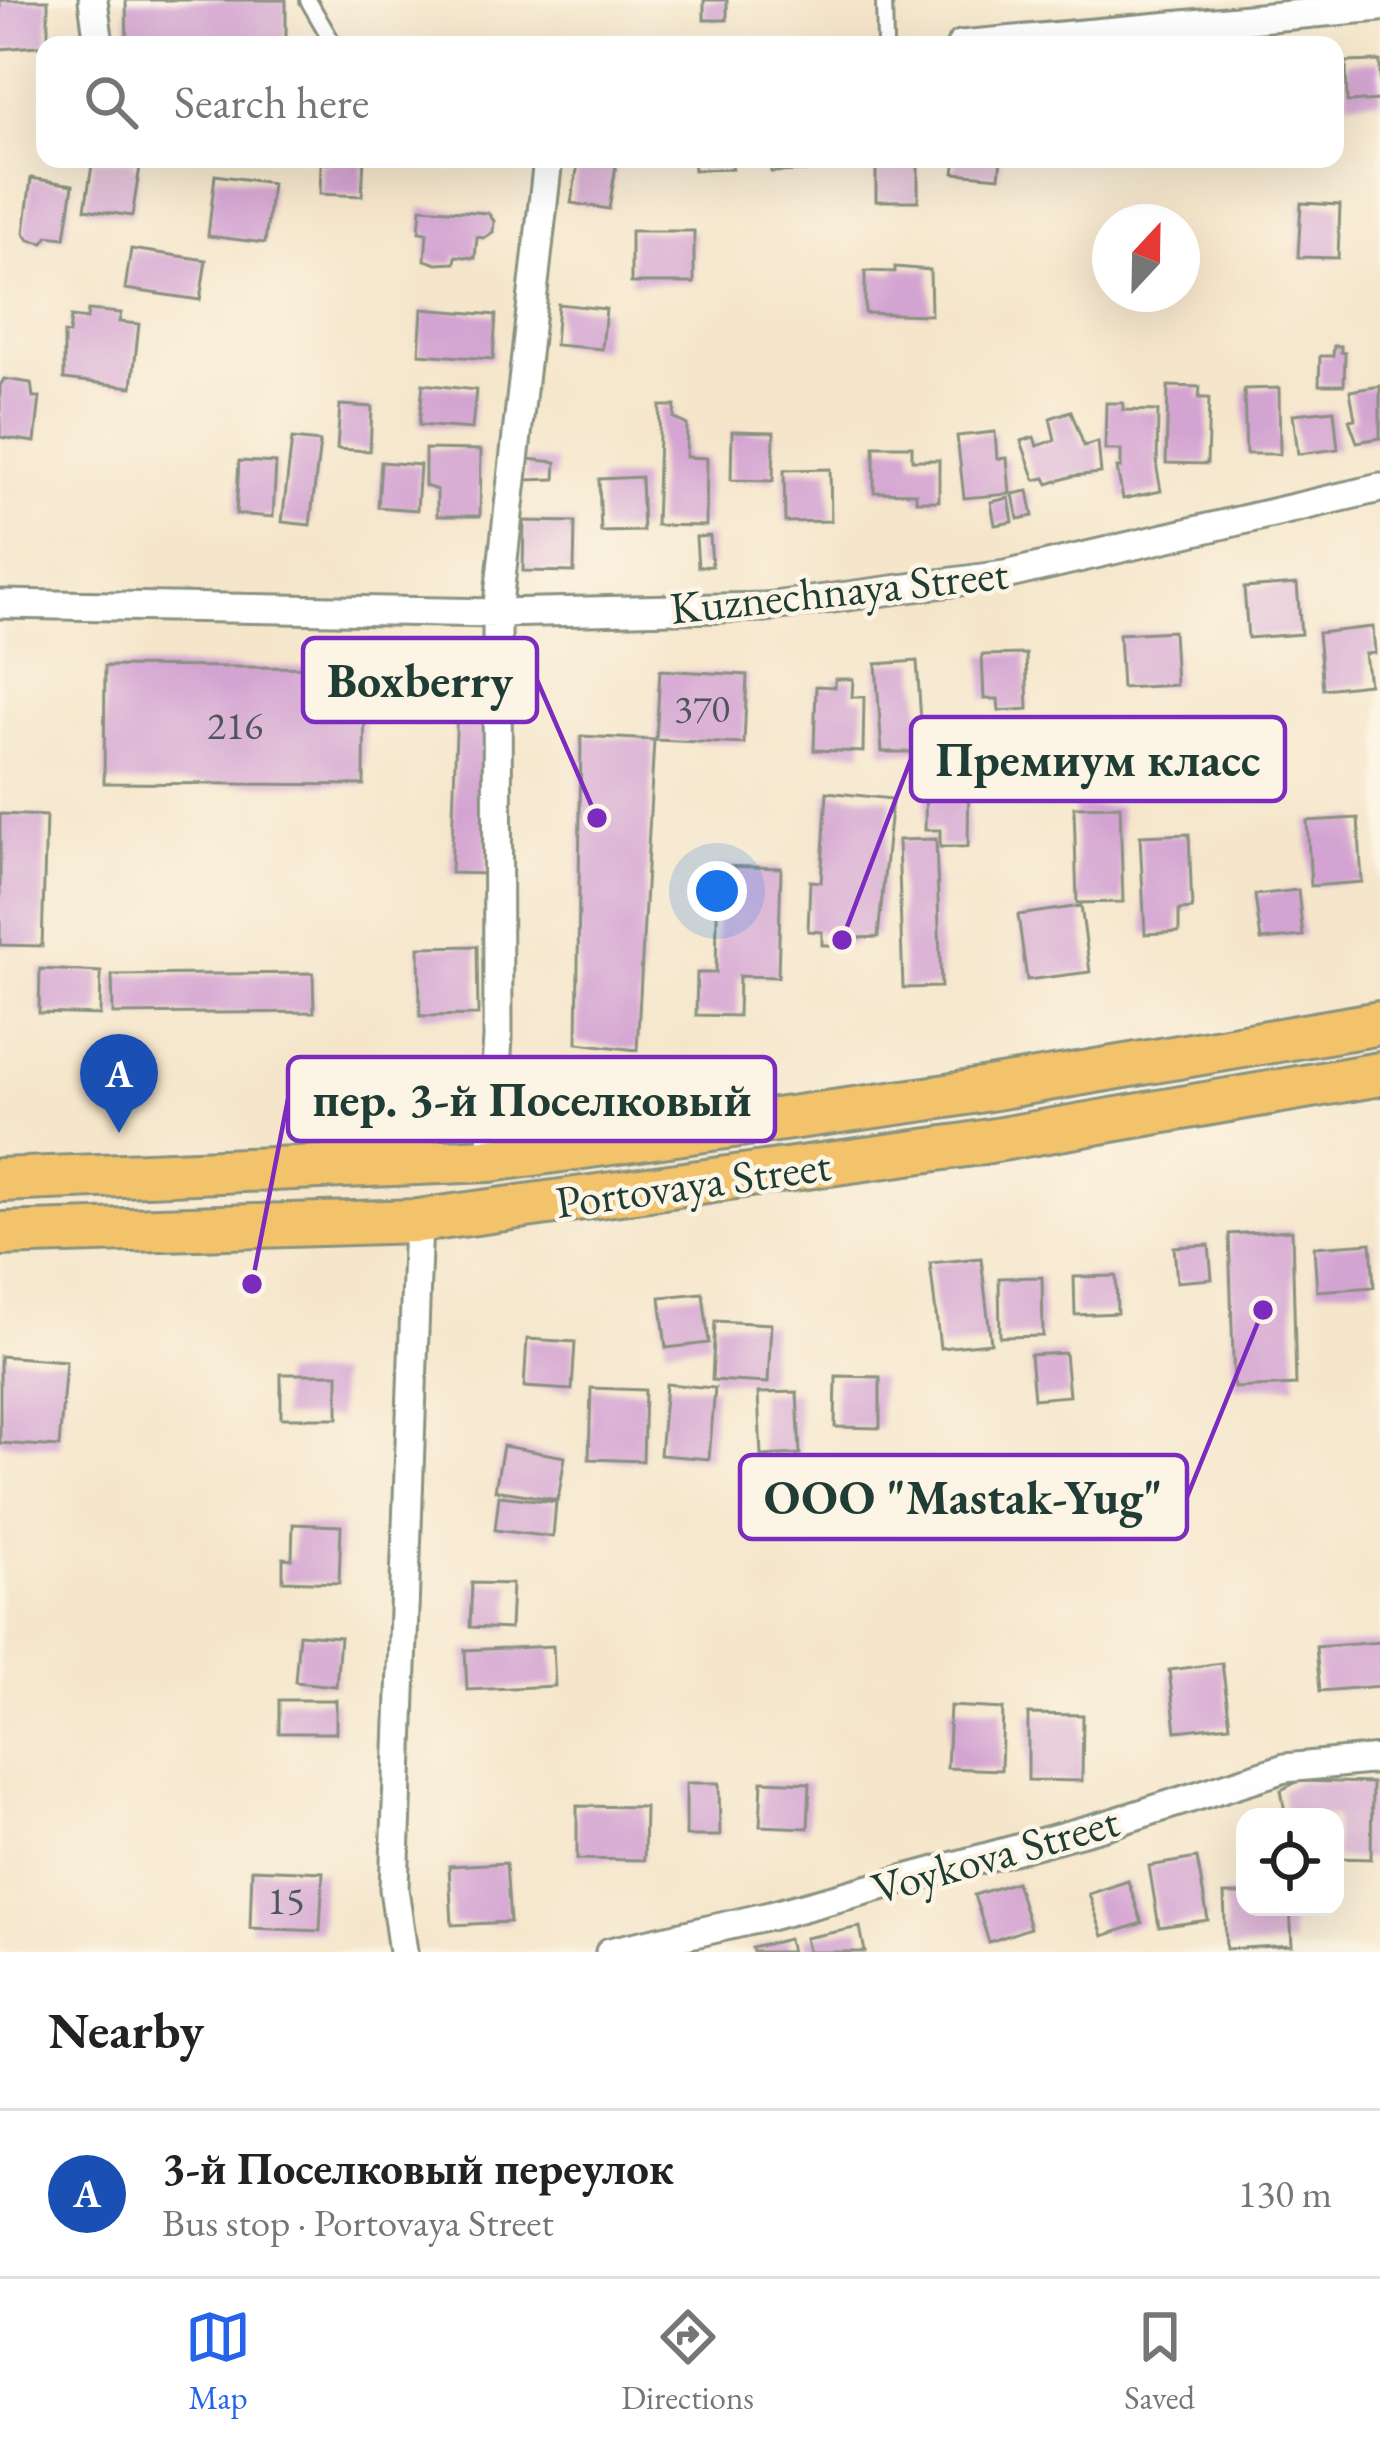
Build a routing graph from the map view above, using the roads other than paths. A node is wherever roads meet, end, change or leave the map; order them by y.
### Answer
1 (93, 0) edge
2 (308, 0) edge
3 (884, 0) edge
4 (1380, 7) edge
5 (98, 36) edge
6 (329, 36) edge
7 (885, 36) edge
8 (1060, 36) edge
9 (547, 168) edge
10 (1380, 488) edge
11 (0, 604) edge
12 (497, 613) junction
13 (1380, 1023) edge
14 (1380, 1074) edge
15 (490, 1160) junction
16 (0, 1180) edge
17 (418, 1221) junction
18 (0, 1234) edge
19 (1380, 1759) edge
20 (404, 1952) edge
21 (610, 1952) edge

1 - 5 street
2 - 6 lane
3 - 7 lane
4 - 8 street
9 - 12 street
10 - 12 street, Kuznechnaya Street
11 - 12 street, Kuznechnaya Street
12 - 15 street
13 - 15 main road, Portovaya Street
14 - 17 main road, Portovaya Street
15 - 16 main road, Portovaya Street
17 - 18 main road, Portovaya Street
17 - 20 street
19 - 21 street, Voykova Street

